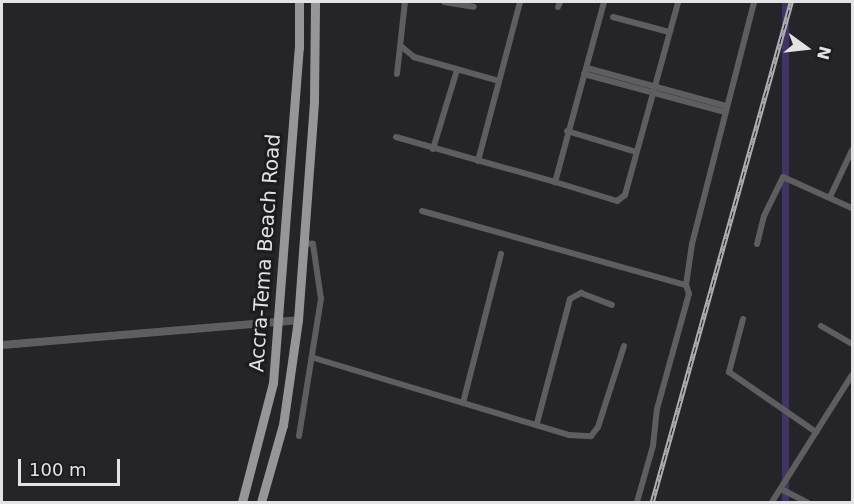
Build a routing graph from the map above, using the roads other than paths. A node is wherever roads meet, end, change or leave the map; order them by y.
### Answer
1 (299, 2) edge
2 (315, 2) edge
3 (405, 2) edge
4 (444, 2) edge
5 (520, 2) edge
6 (604, 2) edge
7 (678, 2) edge
8 (754, 2) edge
9 (474, 7) dead end
10 (613, 17) dead end
11 (669, 32) junction
12 (402, 47) junction
13 (457, 70) junction
14 (585, 71) junction
15 (397, 74) dead end
16 (500, 81) junction
17 (654, 90) junction
18 (726, 109) junction
19 (567, 131) junction
20 (396, 137) dead end
21 (433, 149) junction
22 (852, 150) edge
23 (636, 152) junction
24 (478, 161) junction
25 (555, 182) junction
26 (830, 197) junction
27 (852, 208) edge
28 (422, 211) dead end
29 (304, 243) junction
30 (757, 244) dead end
31 (501, 254) dead end
32 (686, 285) junction
33 (612, 305) dead end
34 (743, 319) dead end
35 (298, 320) junction
36 (279, 322) junction
37 (821, 326) dead end
38 (852, 344) edge
39 (2, 345) edge
40 (624, 346) dead end
41 (314, 358) junction
42 (852, 375) edge
43 (463, 403) junction
44 (537, 423) junction
45 (816, 432) junction
46 (298, 436) dead end
47 (781, 489) junction
48 (242, 502) edge
49 (261, 502) edge
50 (637, 502) edge
51 (772, 502) edge
52 (807, 502) edge

1 - 36 main road, Accra-Tema Beach Road
2 - 29 main road, Accra-Tema Beach Road
3 - 12 street
4 - 9 street
5 - 16 street
6 - 14 street
7 - 11 street
8 - 18 street
10 - 11 street
11 - 17 street
12 - 13 street
12 - 15 street
13 - 16 street
13 - 21 street
14 - 17 street
14 - 19 street
16 - 24 street
17 - 18 street
17 - 23 street
18 - 32 street
19 - 23 street
19 - 25 street
20 - 21 street
21 - 24 street
22 - 26 street
23 - 25 street
24 - 25 street
26 - 27 street
26 - 30 street
28 - 32 street
29 - 35 main road, Accra-Tema Beach Road
29 - 41 street
31 - 43 street
32 - 50 street
33 - 44 street
34 - 45 street
35 - 36 street
35 - 49 main road, Accra-Tema Beach Road
36 - 39 street
36 - 48 main road, Accra-Tema Beach Road
37 - 38 street
40 - 44 street
41 - 43 street
41 - 46 street
42 - 45 street
43 - 44 street
45 - 47 street
47 - 51 street
47 - 52 street

